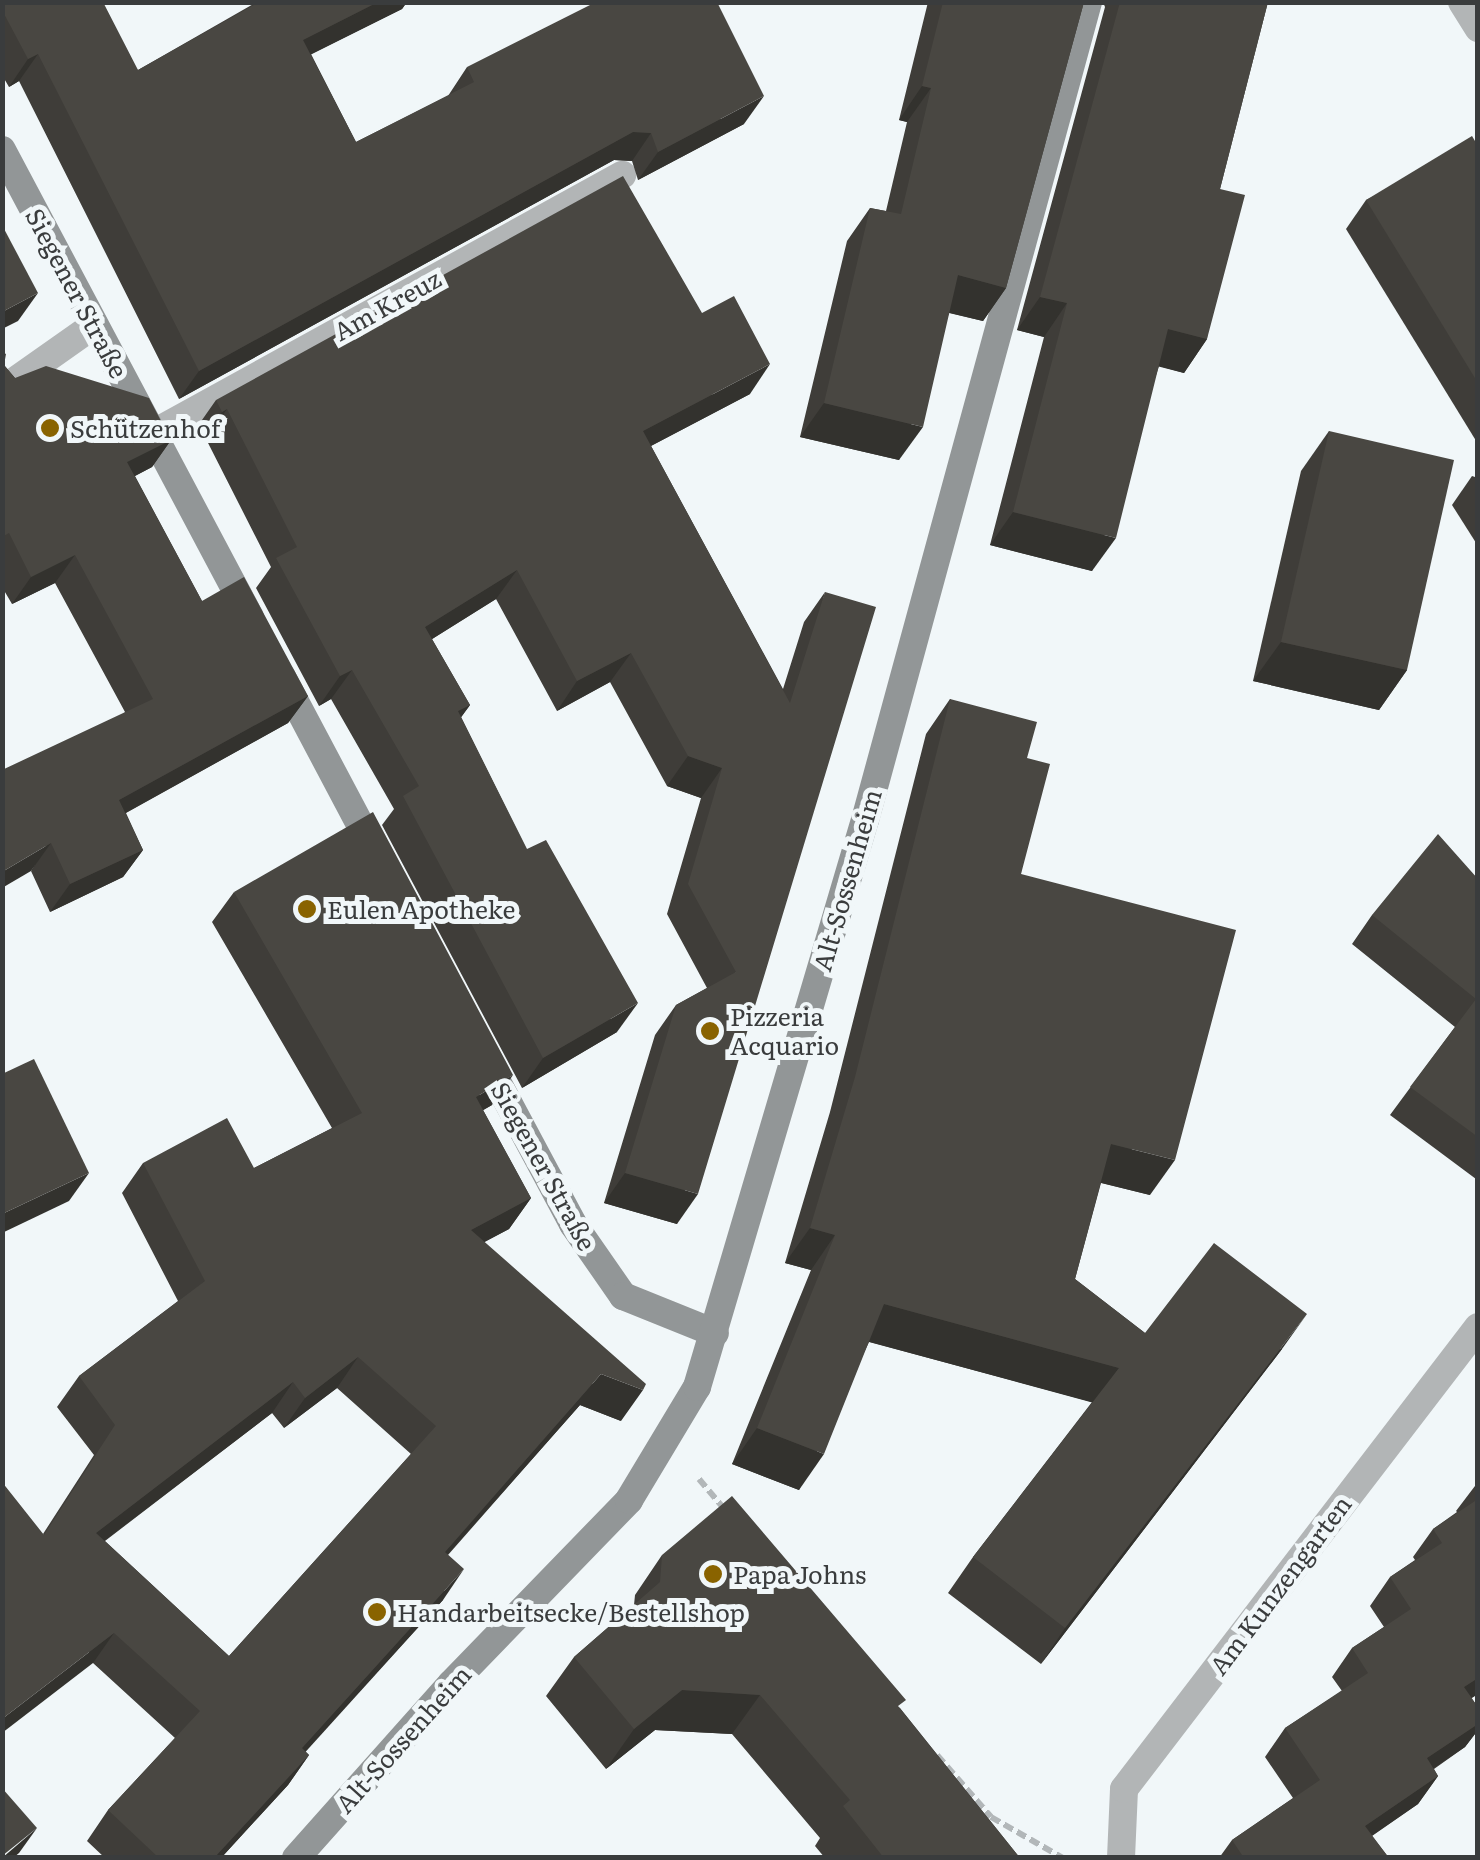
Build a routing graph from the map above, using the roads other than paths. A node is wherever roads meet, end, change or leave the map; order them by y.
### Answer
1 (1088, 2) edge
2 (1462, 2) edge
3 (1478, 28) edge
4 (2, 150) edge
5 (622, 175) edge
6 (94, 326) junction
7 (2, 390) edge
8 (152, 434) junction
9 (386, 873) edge
10 (470, 1031) edge
11 (1478, 1327) edge
12 (716, 1332) junction
13 (296, 1858) edge
14 (1121, 1858) edge

1 - 12 main road, Alt-Sossenheim
2 - 3 street
4 - 6 main road, Siegener Straße
5 - 8 street, Am Kreuz
6 - 7 street
6 - 8 main road, Siegener Straße
8 - 9 main road, Siegener Straße
10 - 12 main road, Siegener Straße
11 - 14 street, Am Kunzengarten
12 - 13 main road, Alt-Sossenheim

